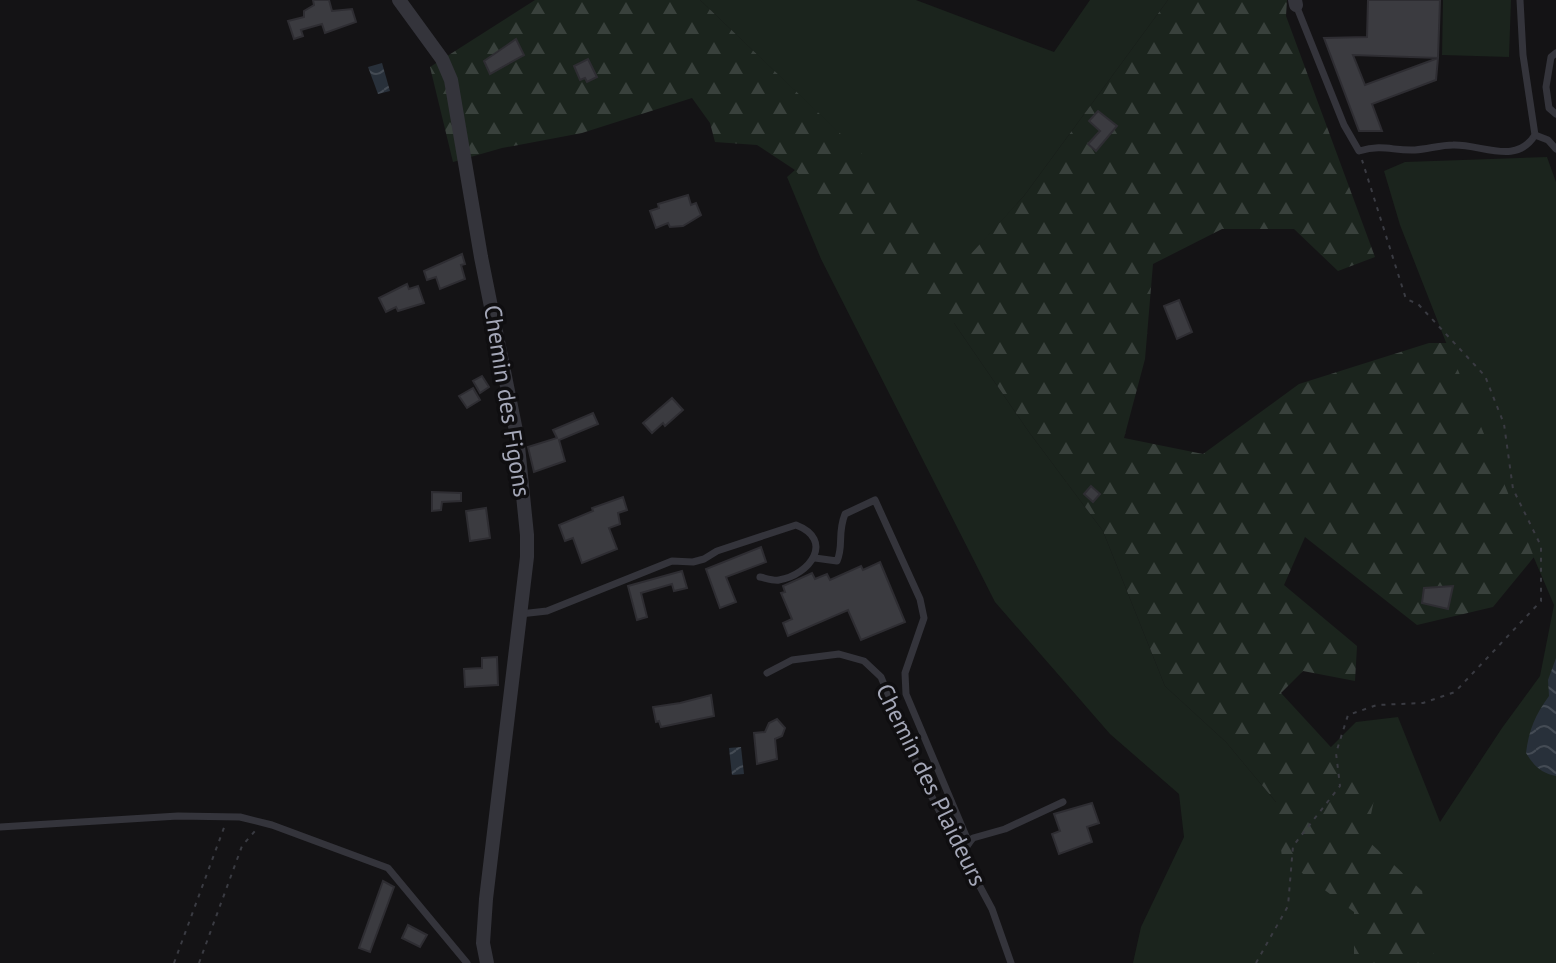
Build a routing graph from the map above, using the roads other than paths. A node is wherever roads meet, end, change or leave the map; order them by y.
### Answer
1 (399, 0) edge
2 (1520, 0) edge
3 (1295, 2) edge
4 (1554, 58) edge
5 (1556, 114) edge
6 (1556, 131) edge
7 (1535, 135) junction
8 (1548, 140) junction
9 (1556, 149) edge
10 (815, 558) junction
11 (760, 577) dead end
12 (520, 614) junction
13 (767, 673) dead end
14 (1063, 802) dead end
15 (0, 827) edge
16 (969, 843) junction
17 (962, 855) junction
18 (467, 963) edge
19 (487, 963) edge
20 (1011, 963) edge

1 - 12 street, Chemin des Figons
2 - 7 lane
3 - 7 lane
4 - 5 lane
6 - 8 lane
7 - 8 lane
8 - 9 lane
10 - 11 lane
10 - 12 lane
10 - 16 lane
12 - 19 street, Chemin des Figons
13 - 17 lane, Chemin des Plaideurs
14 - 16 lane
15 - 18 lane
16 - 17 lane
17 - 20 lane, Chemin des Plaideurs

